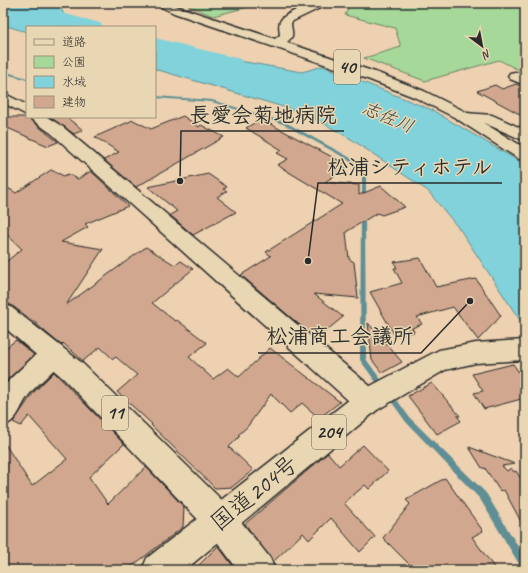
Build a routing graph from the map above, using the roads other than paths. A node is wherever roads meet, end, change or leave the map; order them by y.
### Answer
1 (158, 3) edge
2 (321, 3) edge
3 (276, 44) junction
4 (3, 97) edge
5 (26, 110) edge
6 (38, 118) edge
7 (466, 118) junction
8 (525, 136) edge
9 (525, 155) edge
10 (3, 313) edge
11 (525, 350) edge
12 (53, 354) junction
13 (368, 401) junction
14 (3, 413) edge
15 (220, 520) junction
16 (159, 570) edge
17 (258, 570) edge

1 - 3 main road, 40
2 - 3 main road
3 - 7 main road, 40
4 - 5 main road
6 - 13 main road
7 - 8 main road
7 - 9 main road, 40
10 - 12 main road, 11
11 - 13 main road, 国道204号 / 204
12 - 14 main road
12 - 15 main road, 11
13 - 15 main road, 国道204号 / 204
15 - 16 main road, 国道204号 / 204
15 - 17 main road

